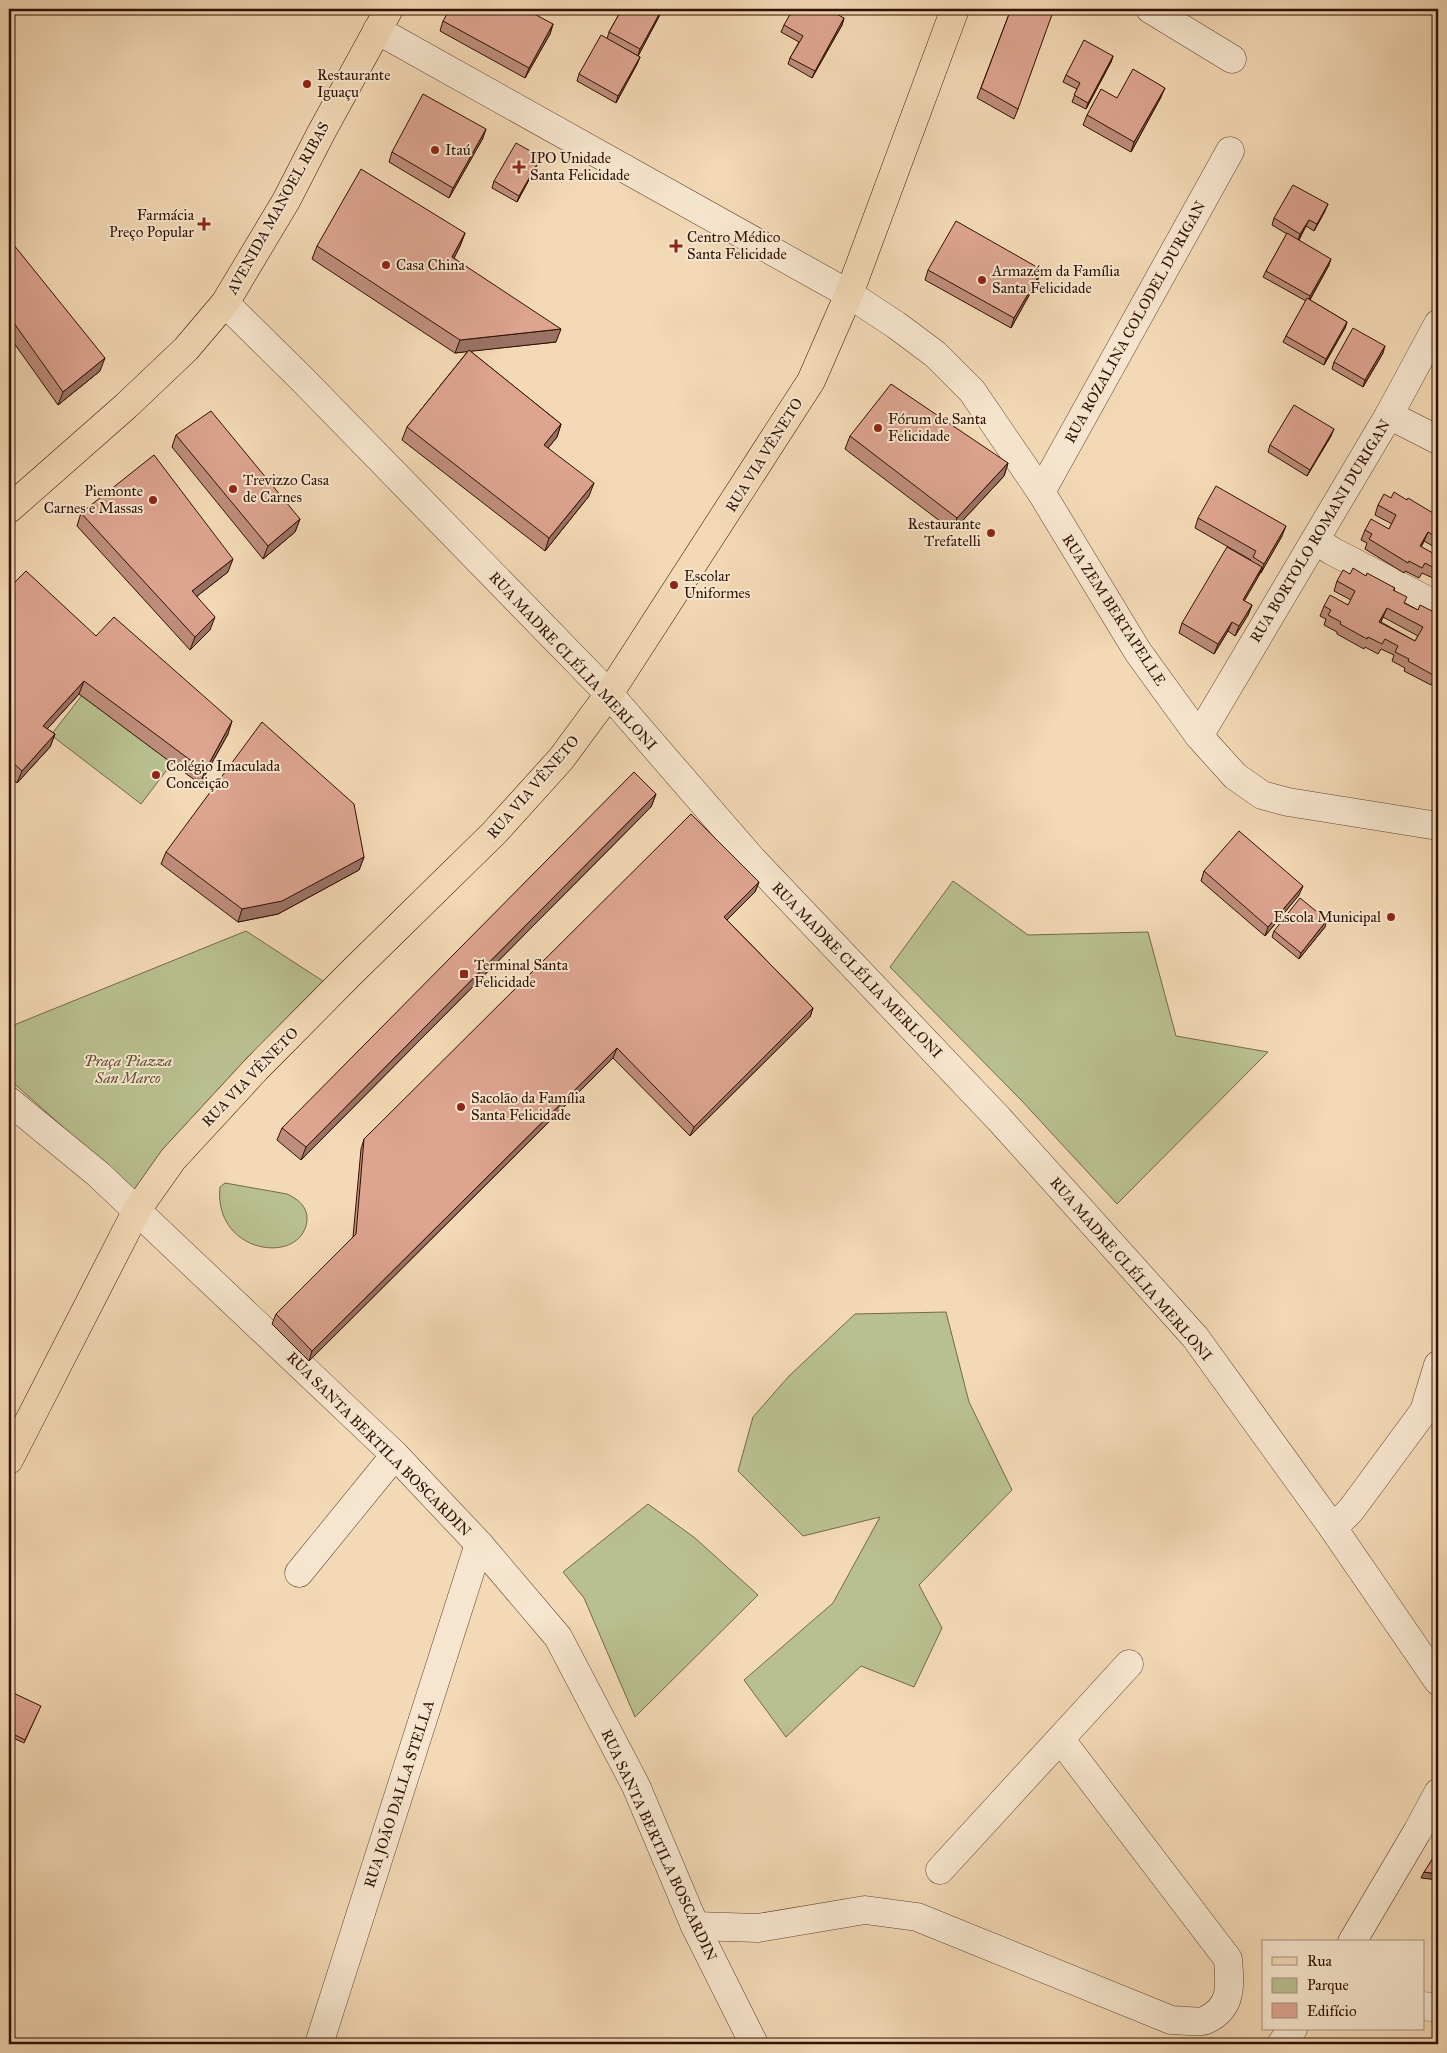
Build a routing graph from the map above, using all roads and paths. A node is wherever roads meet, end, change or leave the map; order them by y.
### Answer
1 (955, 9) edge
2 (1150, 9) edge
3 (383, 19) edge
4 (1232, 59) dead end
5 (1230, 151) dead end
6 (849, 294) junction
7 (225, 303) junction
8 (1438, 324) edge
9 (1389, 415) junction
10 (1438, 440) edge
11 (1040, 492) junction
12 (9, 509) edge
13 (1315, 540) junction
14 (1438, 606) edge
15 (609, 694) junction
16 (1199, 736) junction
17 (1438, 826) edge
18 (9, 1101) edge
19 (136, 1210) junction
20 (1438, 1365) edge
21 (395, 1455) junction
22 (9, 1460) edge
23 (1333, 1528) junction
24 (479, 1544) junction
25 (299, 1573) dead end
26 (1129, 1664) dead end
27 (1438, 1681) edge
28 (1060, 1740) junction
29 (1438, 1793) edge
30 (940, 1870) dead end
31 (694, 1926) junction
32 (1353, 1940) edge
33 (1424, 2006) edge
34 (1438, 2008) edge
35 (1292, 2030) edge
36 (319, 2044) edge
37 (754, 2044) edge
38 (1281, 2044) edge

1 - 6 main road, RUA VIA VÊNETO
2 - 4 street
3 - 6 street, RUA ZEM BERTAPELLE
3 - 7 main road, AVENIDA MANOEL RIBAS
5 - 11 street, RUA ROZALINA COLODEL DURIGAN
6 - 11 street, RUA ZEM BERTAPELLE
6 - 15 main road, RUA VIA VÊNETO
7 - 12 main road, AVENIDA MANOEL RIBAS
7 - 15 street, RUA MADRE CLÉLIA MERLONI
8 - 9 street, RUA BORTOLO ROMANI DURIGAN
9 - 10 street
9 - 13 street, RUA BORTOLO ROMANI DURIGAN
11 - 16 street, RUA ZEM BERTAPELLE
13 - 14 street
13 - 16 street, RUA BORTOLO ROMANI DURIGAN
15 - 19 main road, RUA VIA VÊNETO
15 - 23 street, RUA MADRE CLÉLIA MERLONI
16 - 17 street, RUA ZEM BERTAPELLE
18 - 19 street, RUA SANTA BERTILA BOSCARDIN
19 - 21 street, RUA SANTA BERTILA BOSCARDIN
19 - 22 main road, RUA VIA VÊNETO
20 - 23 street
21 - 24 street, RUA SANTA BERTILA BOSCARDIN
21 - 25 street
23 - 27 street, RUA MADRE CLÉLIA MERLONI
24 - 31 street, RUA SANTA BERTILA BOSCARDIN
24 - 36 street, RUA JOÃO DALLA STELLA
26 - 28 street
28 - 30 street
28 - 31 street
29 - 32 street
31 - 37 street, RUA SANTA BERTILA BOSCARDIN
33 - 34 street
35 - 38 street

